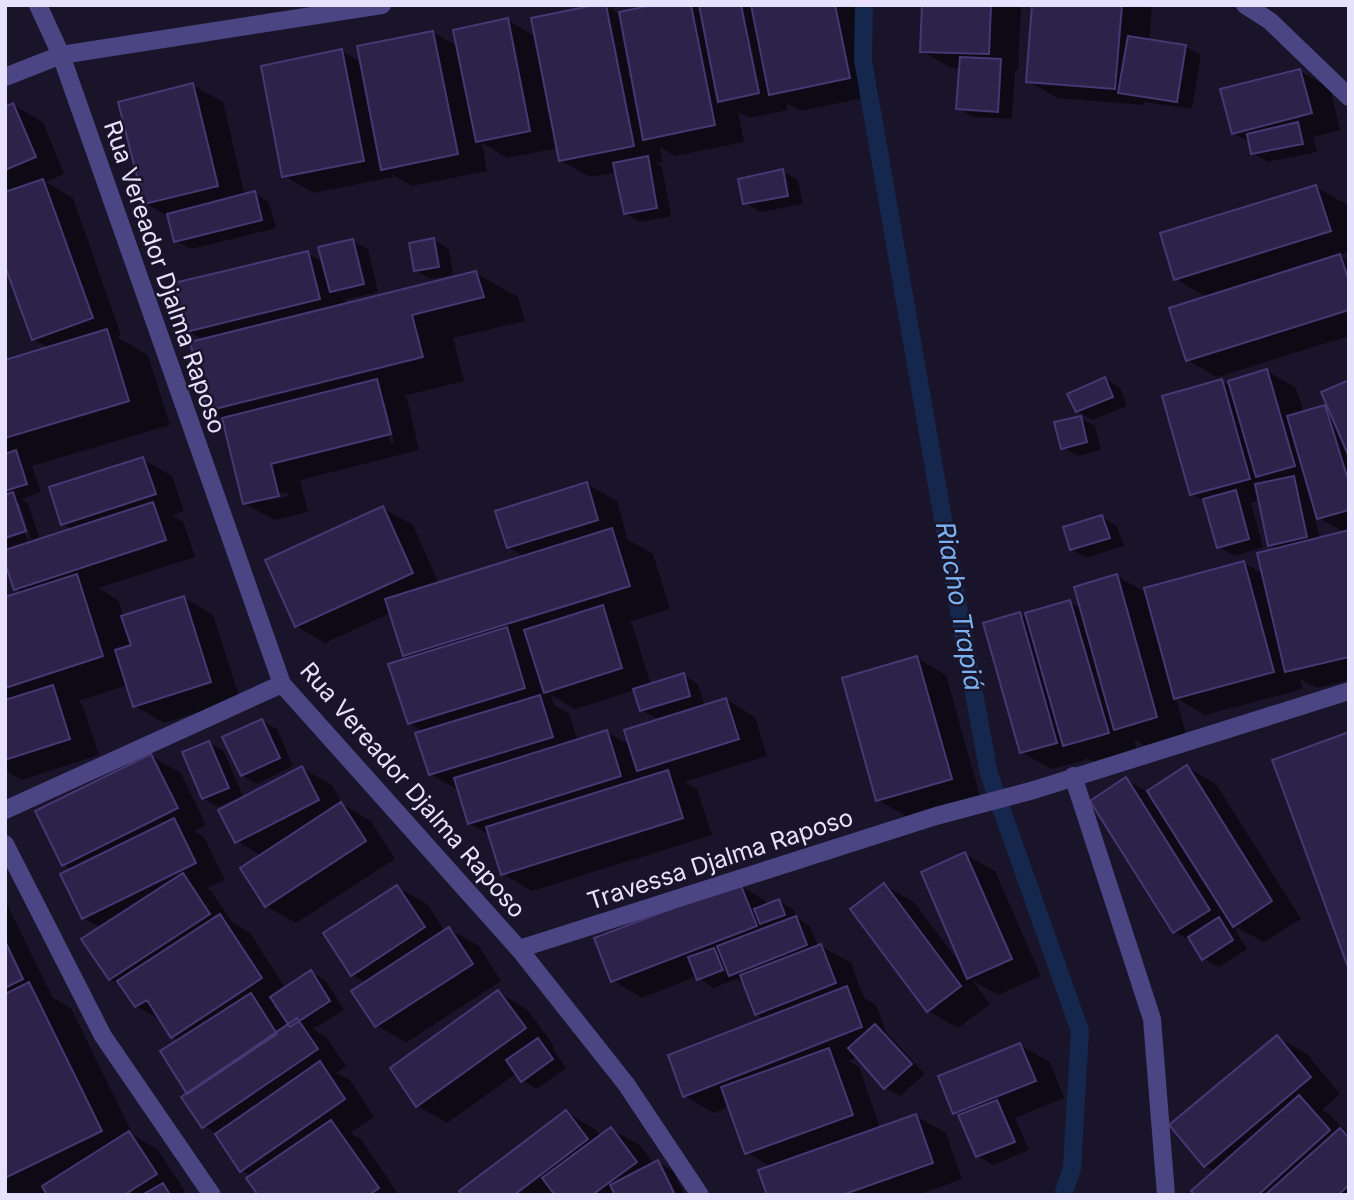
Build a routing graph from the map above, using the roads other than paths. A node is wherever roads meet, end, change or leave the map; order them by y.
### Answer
1 (38, 5) edge
2 (382, 5) edge
3 (1245, 5) edge
4 (61, 55) junction
5 (5, 77) edge
6 (1349, 97) edge
7 (282, 684) junction
8 (1349, 691) edge
9 (1073, 776) junction
10 (5, 810) edge
11 (5, 844) edge
12 (519, 949) junction
13 (212, 1195) edge
14 (700, 1195) edge
15 (1167, 1195) edge

1 - 4 street, Rua Vereador Djalma Raposo
2 - 4 street
3 - 6 street
4 - 5 street
4 - 7 street, Rua Vereador Djalma Raposo
7 - 10 street
7 - 12 street, Rua Vereador Djalma Raposo
8 - 9 street, Travessa Djalma Raposo
9 - 12 street, Travessa Djalma Raposo
9 - 15 street
11 - 13 street
12 - 14 street, Rua Vereador Djalma Raposo

